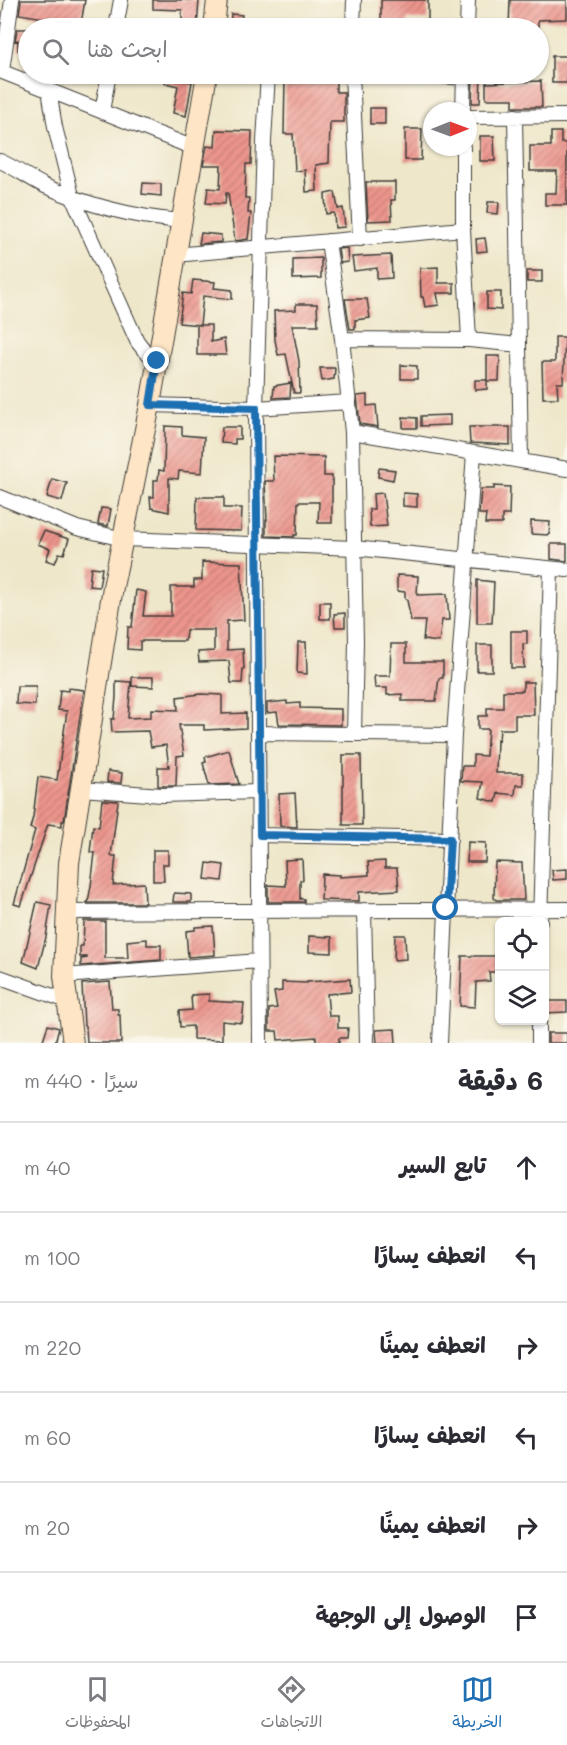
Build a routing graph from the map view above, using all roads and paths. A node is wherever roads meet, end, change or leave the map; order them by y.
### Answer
1 (12, 0) edge
2 (121, 0) edge
3 (217, 0) edge
4 (354, 0) edge
5 (468, 0) edge
6 (118, 18) edge
7 (215, 18) edge
8 (353, 18) edge
9 (467, 18) edge
10 (1, 71) edge
11 (18, 78) edge
12 (34, 84) edge
13 (107, 84) edge
14 (205, 84) edge
15 (268, 84) edge
16 (352, 84) edge
17 (464, 84) edge
18 (49, 90) junction
19 (463, 102) edge
20 (102, 111) junction
21 (515, 116) junction
22 (567, 116) edge
23 (477, 117) edge
24 (194, 148) junction
25 (463, 156) edge
26 (0, 161) edge
27 (72, 196) junction
28 (181, 221) junction
29 (463, 229) junction
30 (360, 238) junction
31 (328, 241) junction
32 (261, 247) junction
33 (175, 255) junction
34 (342, 339) junction
35 (469, 340) junction
36 (519, 345) junction
37 (157, 361) junction
38 (349, 402) junction
39 (150, 405) junction
40 (256, 408) junction
41 (352, 432) junction
42 (474, 453) junction
43 (521, 461) junction
44 (567, 469) edge
45 (0, 497) edge
46 (123, 539) junction
47 (256, 543) junction
48 (354, 548) junction
49 (467, 560) junction
50 (551, 568) junction
51 (567, 570) edge
52 (259, 733) junction
53 (354, 734) junction
54 (454, 735) junction
55 (81, 789) junction
56 (258, 792) junction
57 (260, 835) junction
58 (450, 839) junction
59 (446, 908) junction
60 (567, 909) edge
61 (260, 910) junction
62 (364, 910) junction
63 (66, 912) junction
64 (540, 915) edge
65 (259, 961) junction
66 (64, 976) junction
67 (0, 977) edge
68 (67, 1001) junction
69 (539, 1025) edge
70 (71, 1041) edge
71 (260, 1043) edge
72 (367, 1043) edge
73 (440, 1043) edge
74 (538, 1043) edge

1 - 10 street
2 - 6 street
3 - 7 street
4 - 8 street
5 - 9 street
10 - 11 street
12 - 18 street
13 - 20 street
14 - 24 street
15 - 32 street
16 - 30 street
17 - 19 street
18 - 20 street
18 - 27 street
20 - 24 street
21 - 22 street
21 - 23 street
21 - 36 street
24 - 28 street
25 - 29 street
26 - 27 street
27 - 28 street
27 - 37 street
28 - 33 street
29 - 30 street
29 - 35 street
30 - 31 street
31 - 32 street
31 - 34 street
32 - 33 street
32 - 40 street
33 - 37 street
34 - 35 street
34 - 38 street
35 - 36 street
36 - 43 street
37 - 39 street
38 - 40 street
38 - 41 street
39 - 40 street
39 - 46 street
40 - 47 street
41 - 42 street
41 - 48 street
42 - 43 street
42 - 49 street
43 - 44 street
45 - 46 street
46 - 47 street
46 - 55 street
47 - 48 street
47 - 52 street
48 - 49 street
48 - 53 street
49 - 50 street
49 - 54 street
50 - 51 street
50 - 64 street
52 - 53 street
52 - 56 street
53 - 54 street
54 - 58 street
55 - 56 street
55 - 63 street
56 - 57 street
57 - 58 street
57 - 61 street
58 - 59 street
59 - 62 street
59 - 64 street
59 - 73 street
60 - 64 street
61 - 62 street
61 - 63 street
61 - 65 street
62 - 72 street
63 - 66 street
65 - 66 street
65 - 71 street
66 - 68 street
67 - 68 street
68 - 70 street
69 - 74 street

